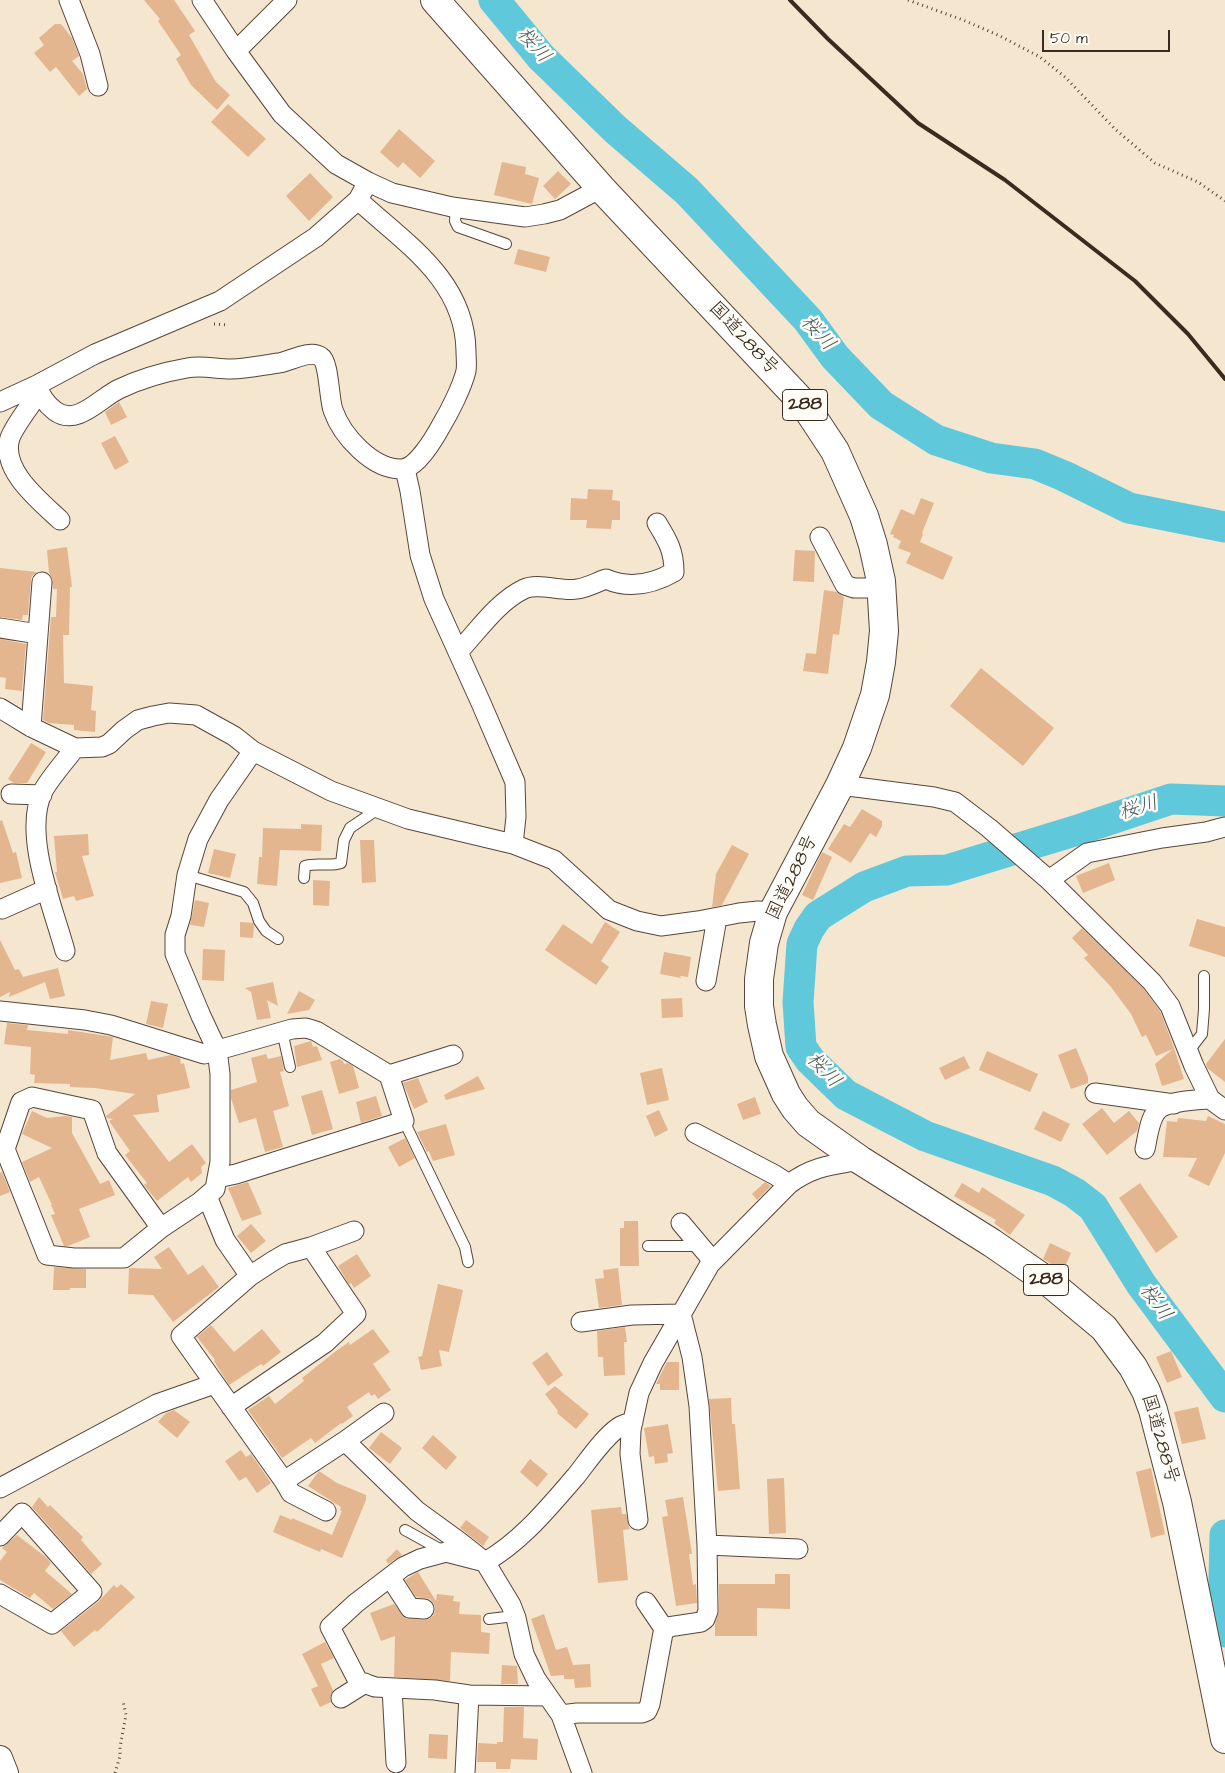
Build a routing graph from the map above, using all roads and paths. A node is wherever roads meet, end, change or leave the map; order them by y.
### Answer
1 (69, 0) edge
2 (202, 0) edge
3 (287, 0) edge
4 (436, 0) edge
5 (908, 0) edge
6 (236, 51) junction
7 (98, 86) dead end
8 (368, 182) junction
9 (602, 188) junction
10 (358, 200) junction
11 (1225, 201) edge
12 (456, 208) junction
13 (506, 244) dead end
14 (38, 389) junction
15 (0, 402) edge
16 (405, 469) junction
17 (60, 520) dead end
18 (658, 523) dead end
19 (820, 537) dead end
20 (42, 582) dead end
21 (881, 588) junction
22 (0, 628) edge
23 (38, 634) junction
24 (458, 652) junction
25 (0, 708) edge
26 (31, 727) junction
27 (75, 748) junction
28 (253, 751) junction
29 (840, 784) junction
30 (11, 794) dead end
31 (42, 795) junction
32 (378, 809) junction
33 (1225, 827) edge
34 (513, 844) junction
35 (187, 875) junction
36 (304, 878) dead end
37 (1048, 879) junction
38 (48, 889) junction
39 (2, 909) dead end
40 (773, 912) junction
41 (718, 918) junction
42 (278, 939) dead end
43 (65, 951) dead end
44 (1204, 976) dead end
45 (706, 981) dead end
46 (0, 1011) edge
47 (282, 1032) junction
48 (217, 1050) junction
49 (1188, 1052) junction
50 (453, 1055) dead end
51 (290, 1067) dead end
52 (389, 1075) junction
53 (1095, 1093) dead end
54 (1174, 1104) junction
55 (1218, 1104) edge
56 (404, 1121) junction
57 (695, 1133) dead end
58 (1145, 1149) dead end
59 (860, 1160) junction
60 (217, 1178) junction
61 (789, 1184) junction
62 (207, 1196) junction
63 (681, 1223) dead end
64 (162, 1228) junction
65 (354, 1231) dead end
66 (648, 1246) dead end
67 (700, 1246) junction
68 (311, 1247) junction
69 (468, 1262) dead end
70 (713, 1262) junction
71 (250, 1276) junction
72 (681, 1314) junction
73 (581, 1322) dead end
74 (214, 1384) junction
75 (232, 1407) junction
76 (384, 1413) dead end
77 (633, 1422) junction
78 (345, 1441) junction
79 (284, 1482) junction
80 (0, 1488) edge
81 (326, 1511) dead end
82 (638, 1520) dead end
83 (404, 1530) dead end
84 (0, 1536) edge
85 (706, 1545) junction
86 (798, 1549) dead end
87 (446, 1552) junction
88 (485, 1562) junction
89 (390, 1577) junction
90 (0, 1594) edge
91 (646, 1602) dead end
92 (424, 1609) dead end
93 (515, 1616) junction
94 (489, 1619) dead end
95 (665, 1630) junction
96 (365, 1684) junction
97 (392, 1688) junction
98 (469, 1695) junction
99 (548, 1696) junction
100 (341, 1698) dead end
101 (123, 1700) dead end
102 (561, 1715) junction
103 (1225, 1739) edge
104 (0, 1758) edge
105 (396, 1763) dead end
106 (6, 1773) edge
107 (115, 1773) edge
108 (464, 1773) edge
109 (582, 1773) edge

1 - 7 street
2 - 6 street
3 - 6 street
4 - 9 highway, 国道288号 / 288
5 - 11 path
6 - 8 street
8 - 10 street
8 - 12 street
9 - 12 street
9 - 21 highway, 国道288号 / 288
10 - 14 street
10 - 16 street
12 - 13 lane
14 - 15 street
14 - 16 street
14 - 17 street
16 - 24 street
18 - 24 street
19 - 21 street
20 - 23 street
21 - 29 highway, 国道288号 / 288
22 - 23 street
23 - 26 street
24 - 34 street
25 - 26 street
26 - 27 street
27 - 28 street
27 - 31 street
28 - 32 street
28 - 35 street
29 - 37 street
29 - 40 highway, 国道288号 / 288
30 - 31 street
31 - 38 street
32 - 34 street
32 - 36 lane
33 - 37 street
34 - 41 street
35 - 42 lane
35 - 48 street
37 - 49 street
38 - 39 street
38 - 43 street
40 - 41 street
40 - 59 highway, 国道288号 / 288
41 - 45 street
44 - 49 lane
46 - 48 street
47 - 48 street
47 - 51 lane
47 - 52 street
48 - 60 street
49 - 55 street
50 - 52 street
52 - 56 street
53 - 54 street
54 - 55 street
54 - 58 street
56 - 60 street
56 - 69 lane
57 - 61 street
59 - 61 street
59 - 103 highway, 国道288号 / 288
60 - 62 street
61 - 70 street
62 - 64 street
62 - 71 street
63 - 67 street
64 - 64 street
65 - 68 street
66 - 67 lane
67 - 70 street
68 - 71 street
68 - 75 street
70 - 72 street
71 - 74 street
72 - 73 street
72 - 77 street
72 - 85 street
74 - 75 street
74 - 80 street
75 - 79 street
76 - 78 street
77 - 82 street
77 - 88 street
78 - 79 street
78 - 88 street
79 - 81 street
83 - 87 lane
84 - 90 street
85 - 86 street
85 - 95 street
87 - 88 street
87 - 89 street
88 - 93 street
89 - 92 street
89 - 96 street
91 - 95 street
93 - 94 lane
93 - 99 street
95 - 102 street
96 - 97 street
96 - 100 street
97 - 98 street
97 - 105 street
98 - 99 street
98 - 108 street
99 - 102 street
101 - 107 path
102 - 109 street
104 - 106 street

